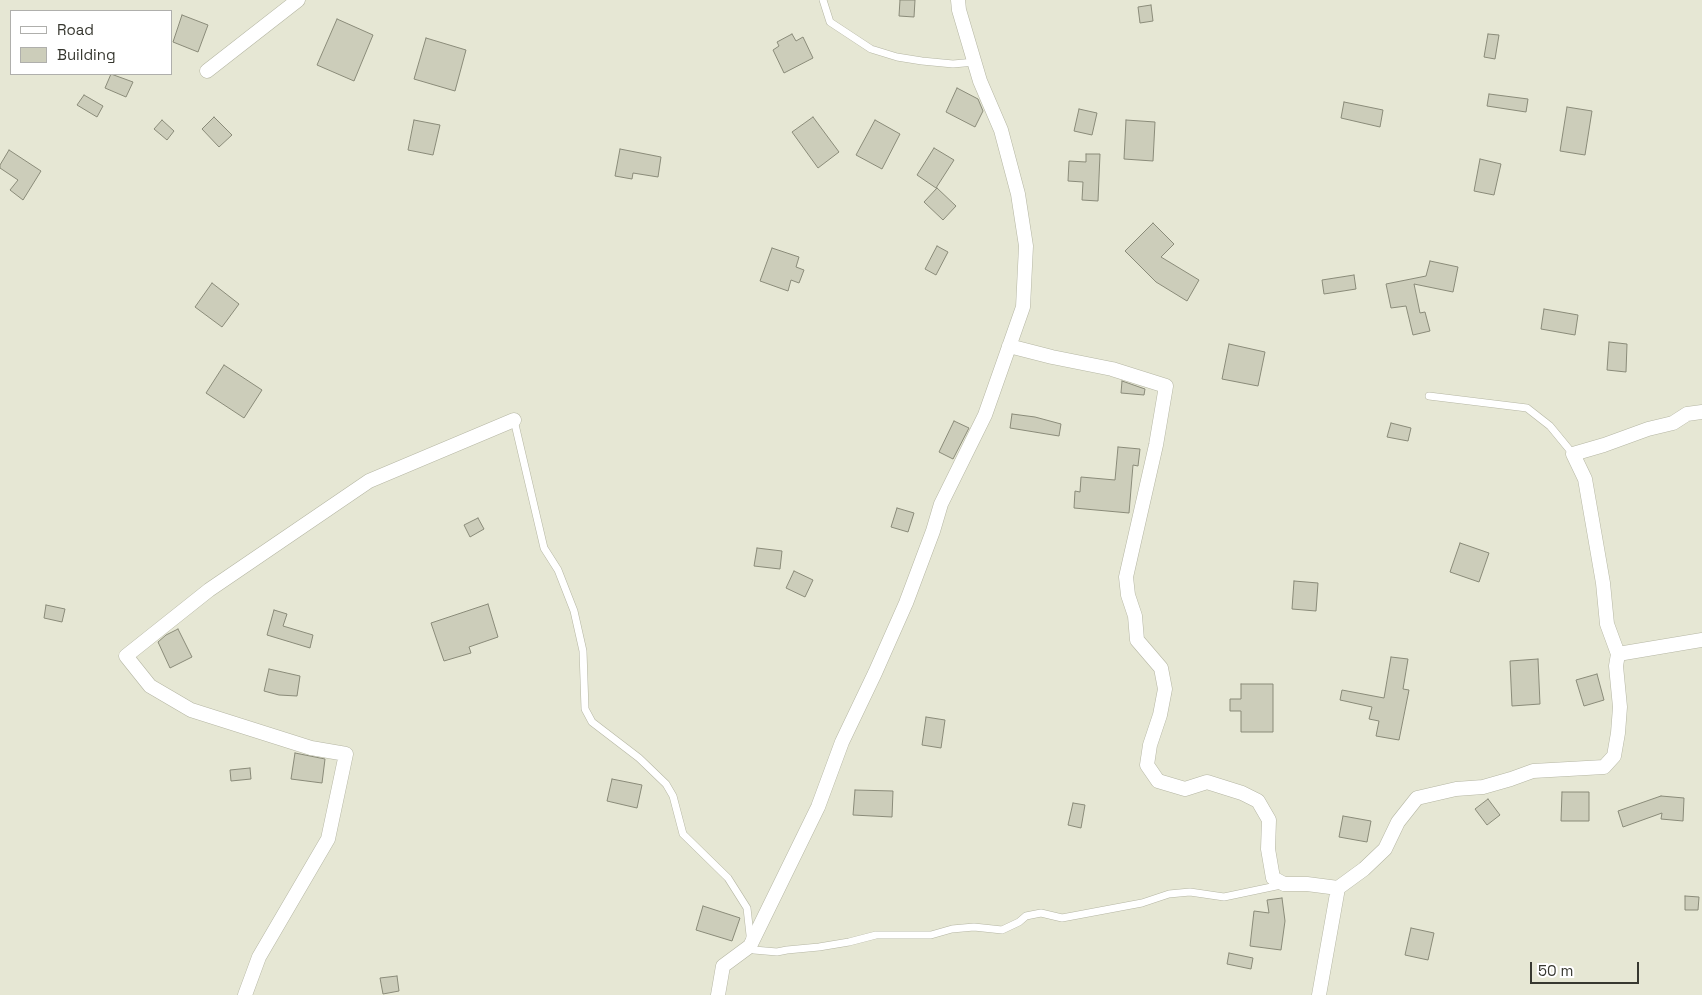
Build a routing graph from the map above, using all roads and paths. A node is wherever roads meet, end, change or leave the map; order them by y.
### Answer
1 (298, 0) edge
2 (823, 0) edge
3 (958, 0) edge
4 (975, 62) junction
5 (207, 71) dead end
6 (1008, 346) junction
7 (1429, 396) dead end
8 (1702, 412) edge
9 (514, 420) joint
10 (1573, 454) junction
11 (1702, 640) edge
12 (1618, 654) junction
13 (1284, 884) junction
14 (1338, 888) junction
15 (750, 946) junction
16 (245, 995) edge
17 (718, 995) edge
18 (1320, 995) edge

1 - 5 street
2 - 4 lane
3 - 4 street
4 - 6 street
6 - 13 street
6 - 15 street
7 - 10 lane
8 - 10 street
9 - 15 lane
9 - 16 street
10 - 12 street
11 - 12 street
12 - 14 street
13 - 14 street
13 - 15 lane
14 - 18 street
15 - 17 street

